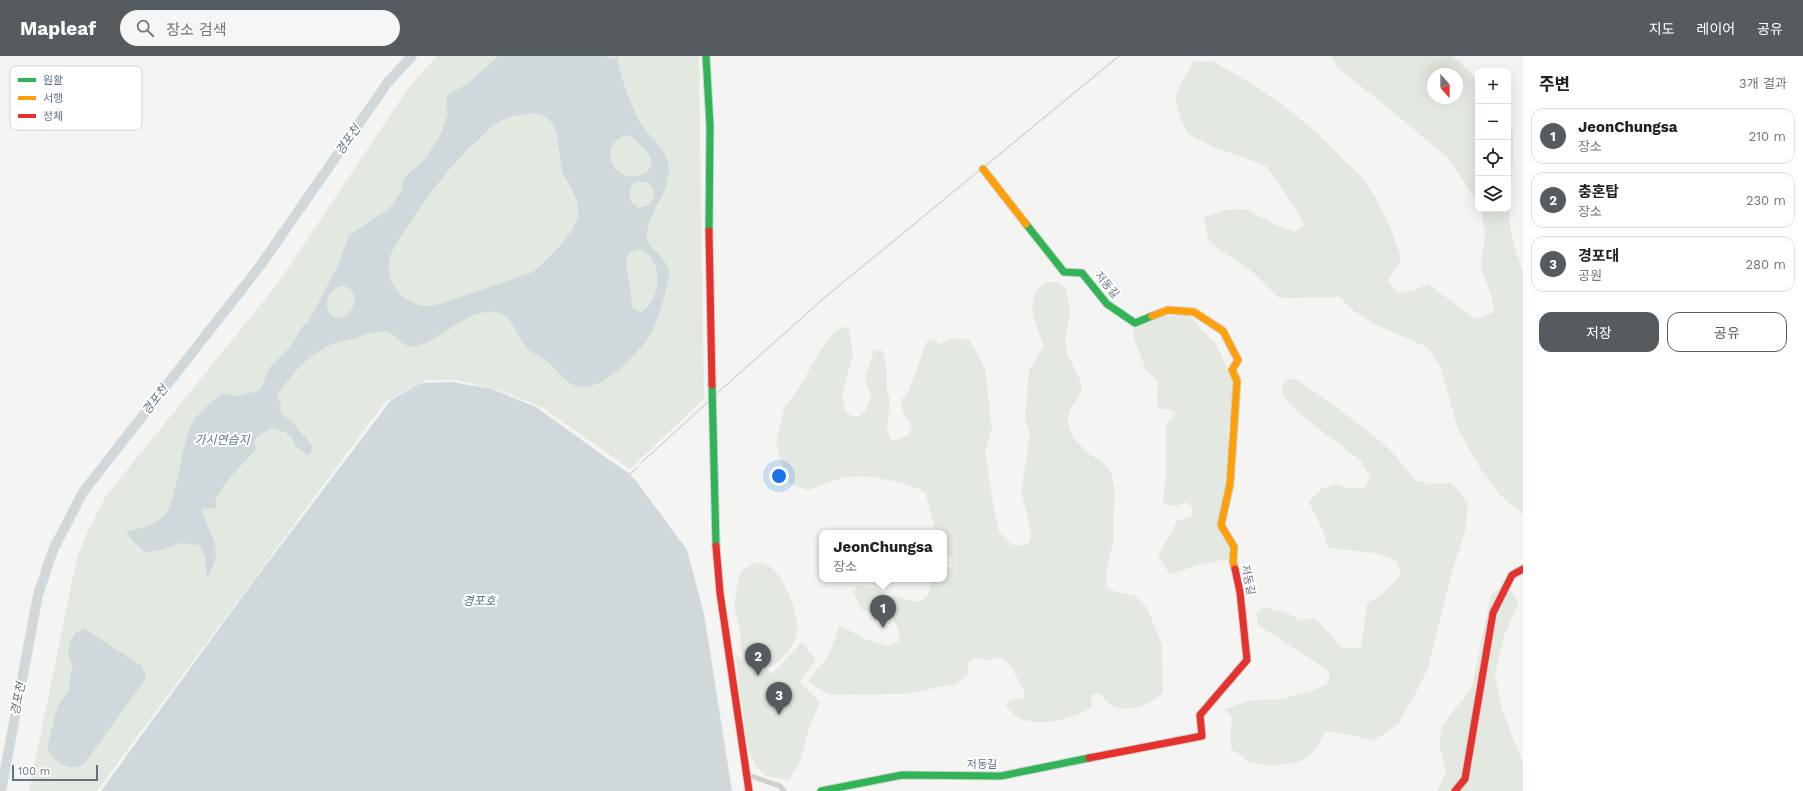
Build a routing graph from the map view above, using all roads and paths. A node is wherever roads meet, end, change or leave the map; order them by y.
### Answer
1 (706, 56) edge
2 (983, 169) dead end
3 (1523, 569) edge
4 (748, 775) junction
5 (749, 791) edge
6 (784, 791) edge
7 (821, 791) edge
8 (1455, 791) edge

1 - 4 street
2 - 7 street, 저동길
3 - 8 street
4 - 5 street
4 - 6 street

